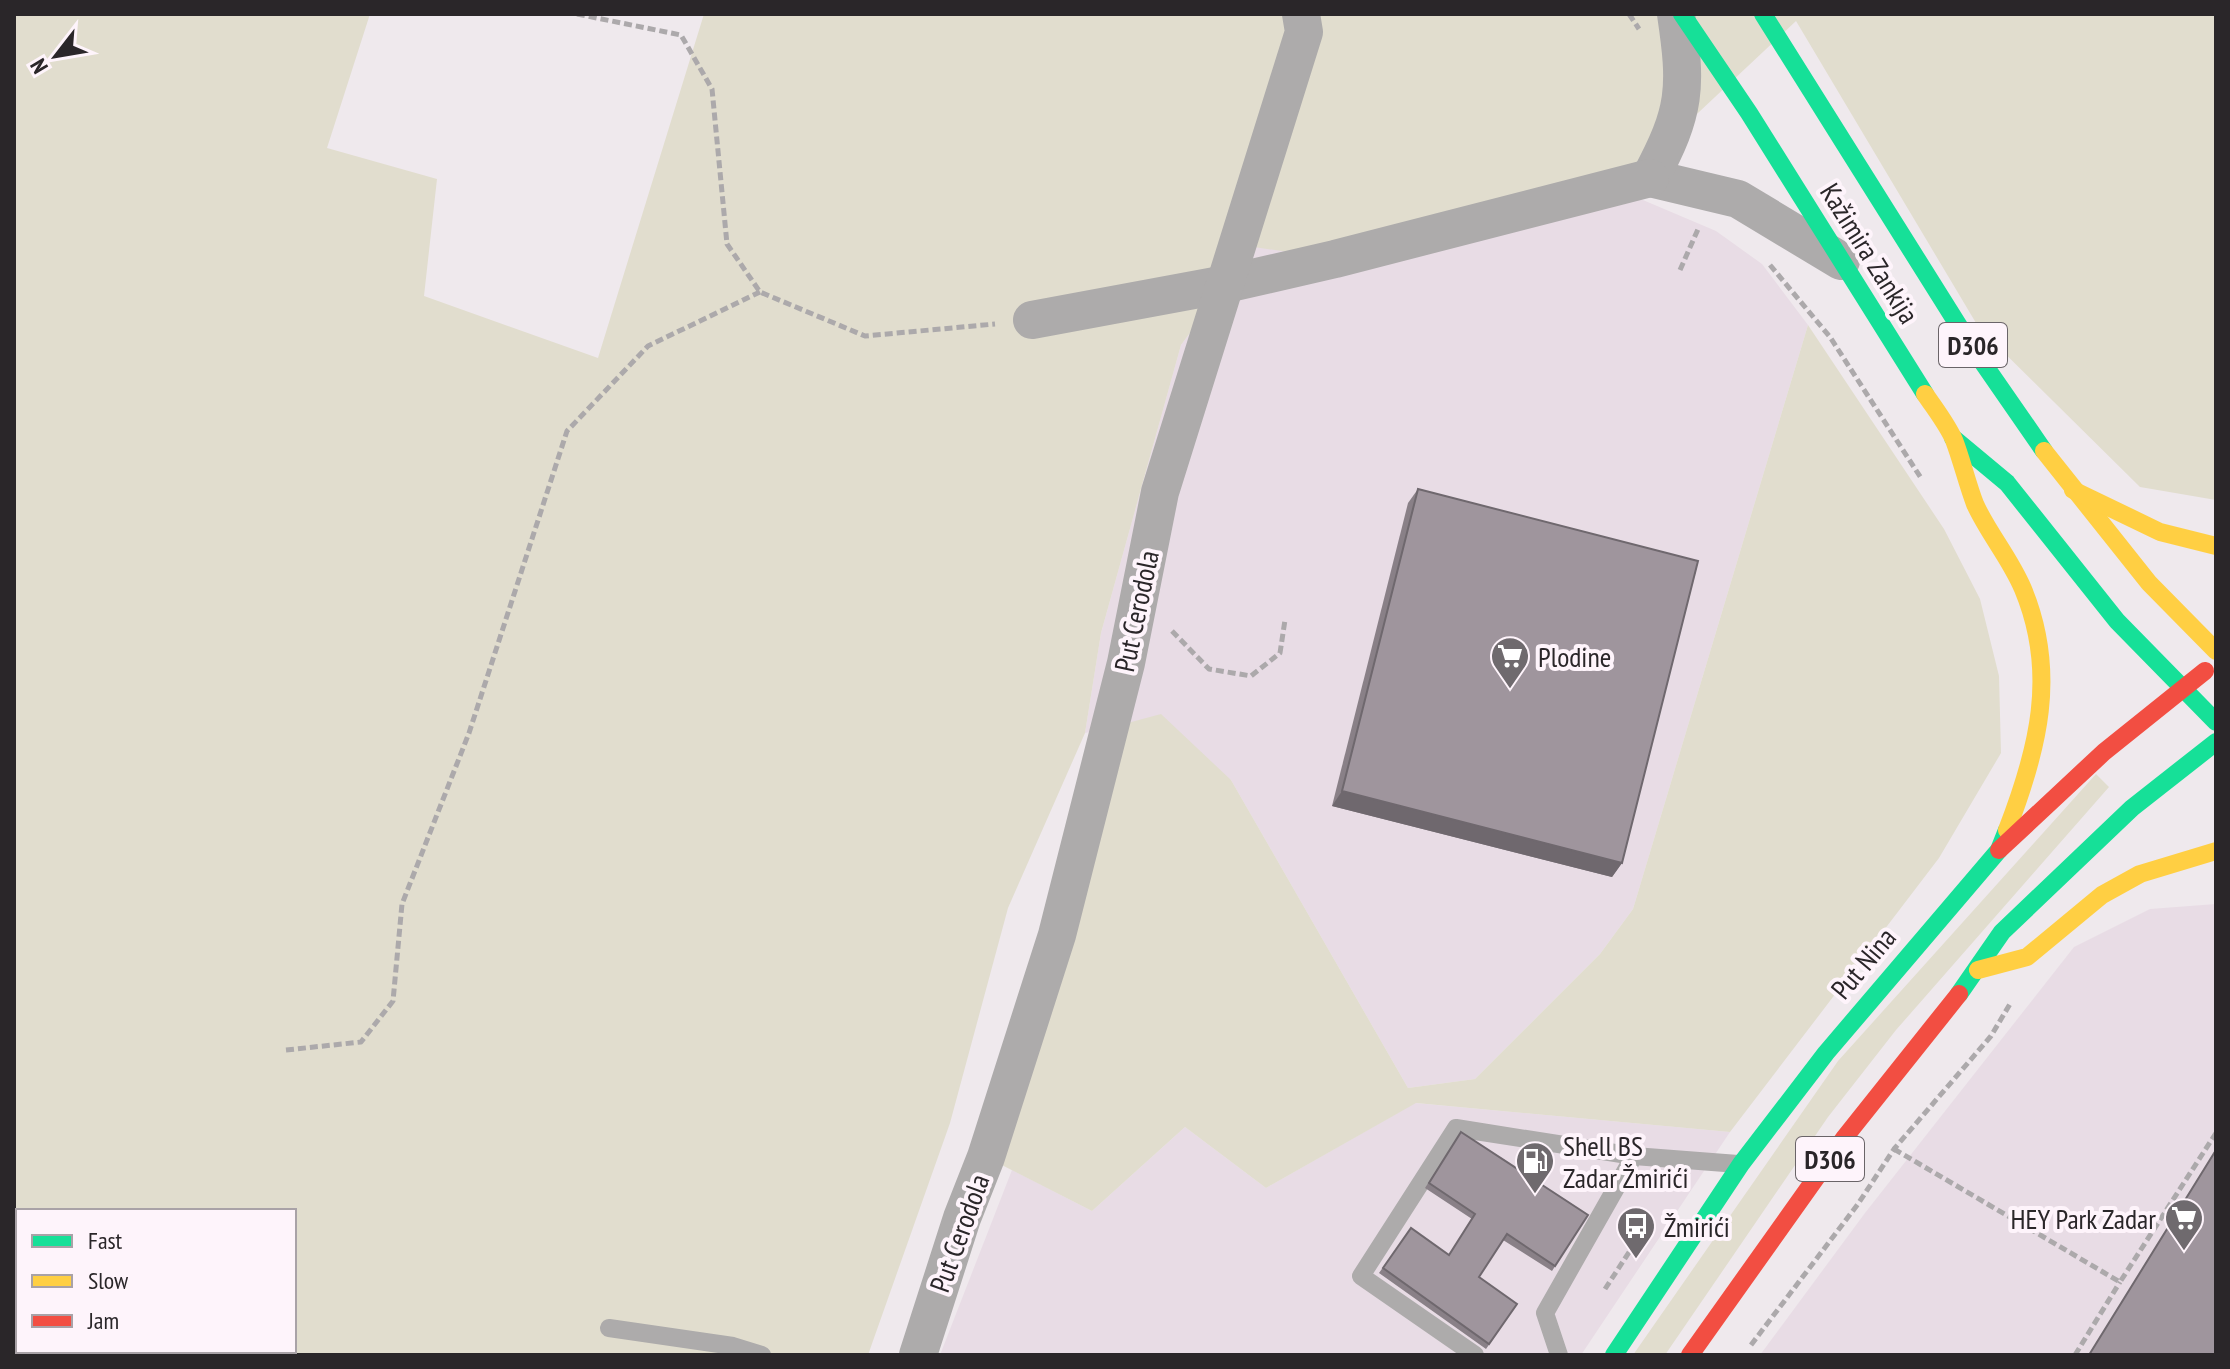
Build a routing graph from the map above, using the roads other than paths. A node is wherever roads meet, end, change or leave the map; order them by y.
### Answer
1 (1301, 14) edge
2 (1676, 14) edge
3 (1682, 14) edge
4 (1763, 14) edge
5 (1650, 178) junction
6 (1841, 261) junction
7 (1226, 284) junction
8 (1032, 320) road end
9 (1953, 438) junction
10 (2073, 490) junction
11 (2216, 546) edge
12 (2216, 651) edge
13 (2216, 662) edge
14 (2183, 689) junction
15 (2216, 722) edge
16 (2216, 742) edge
17 (1999, 850) junction
18 (2216, 851) edge
19 (1978, 970) junction
20 (1634, 1156) junction
21 (1741, 1164) junction
22 (609, 1328) dead end
23 (762, 1355) edge
24 (918, 1355) edge
25 (1475, 1355) edge
26 (1559, 1355) edge
27 (1614, 1355) edge
28 (1690, 1355) edge

1 - 7 street, Put Cerodola
2 - 5 street
3 - 6 main road, Kažimira Zankija / D306
4 - 10 main road, Kažimira Zankija / D306
5 - 6 street
5 - 7 street
6 - 9 main road, Kažimira Zankija / D306
7 - 8 street
7 - 24 street, Put Cerodola
9 - 14 main road, Kažimira Zankija
9 - 17 main road, D306
10 - 11 main road
10 - 12 main road, Kažimira Zankija / D306
13 - 14 main road, Put Nina
14 - 15 main road, Kažimira Zankija
14 - 17 main road, Put Nina
16 - 19 main road, D306
17 - 21 main road, Put Nina / D306
18 - 19 main road
19 - 28 main road, D306
20 - 21 lane
20 - 25 lane
20 - 26 lane
21 - 27 main road, Put Nina / D306
22 - 23 lane

